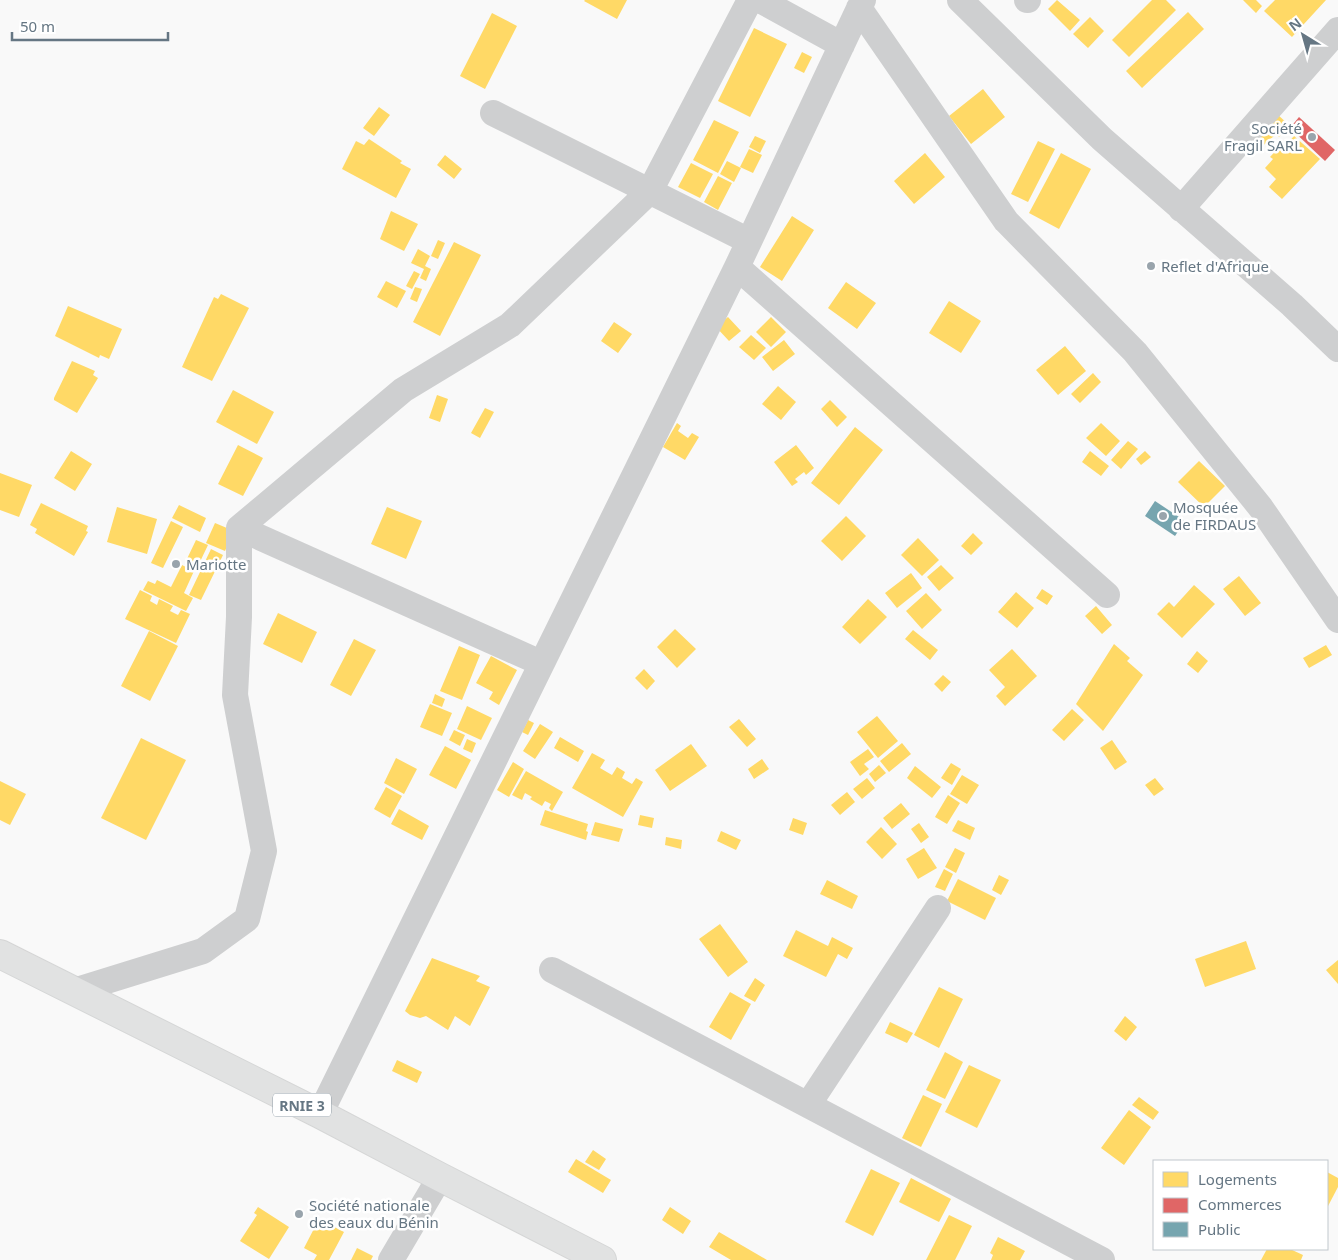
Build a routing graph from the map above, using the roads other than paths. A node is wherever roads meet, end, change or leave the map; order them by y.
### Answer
1 (750, 0) edge
2 (760, 0) edge
3 (960, 0) edge
4 (861, 4) edge
5 (1338, 30) edge
6 (842, 45) junction
7 (493, 113) dead end
8 (650, 191) junction
9 (1181, 208) junction
10 (749, 240) junction
11 (736, 267) junction
12 (1338, 349) edge
13 (239, 528) junction
14 (1107, 595) dead end
15 (1338, 620) edge
16 (541, 664) junction
17 (938, 908) dead end
18 (0, 954) edge
19 (552, 970) dead end
20 (74, 991) junction
21 (808, 1105) junction
22 (320, 1114) junction
23 (440, 1178) junction
24 (392, 1260) edge
25 (602, 1260) edge
26 (1102, 1260) edge

1 - 8 street
2 - 6 street
3 - 9 street
4 - 6 street
4 - 15 street
5 - 9 street
6 - 10 street
7 - 8 street
8 - 10 street
8 - 13 street
9 - 12 street
10 - 11 street
11 - 14 street
11 - 16 street
13 - 16 street
13 - 20 street
16 - 22 street
17 - 21 street
18 - 20 highway, RNIE 3
19 - 21 street
20 - 22 highway, RNIE 3
21 - 26 street
22 - 23 highway, RNIE 3
23 - 24 street
23 - 25 highway, RNIE 3

